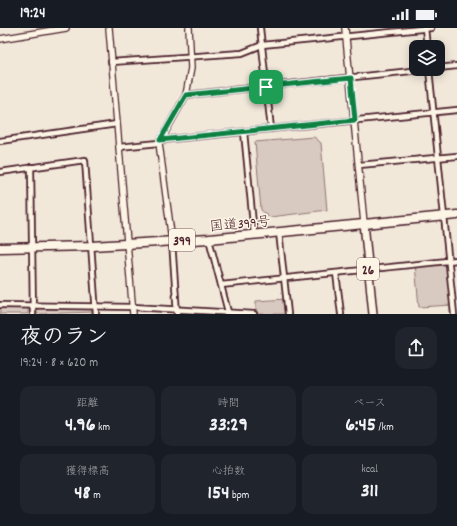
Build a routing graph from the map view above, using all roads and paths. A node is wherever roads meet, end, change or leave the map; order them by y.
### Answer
1 (66, 28) edge
2 (109, 28) edge
3 (189, 28) edge
4 (260, 28) edge
5 (345, 28) edge
6 (425, 28) edge
7 (431, 28) edge
8 (42, 30) edge
9 (388, 30) edge
10 (346, 36) junction
11 (0, 39) edge
12 (426, 40) edge
13 (262, 45) junction
14 (191, 56) junction
15 (112, 62) junction
16 (457, 66) edge
17 (445, 67) edge
18 (409, 71) edge
19 (430, 76) edge
20 (351, 78) junction
21 (266, 87) junction
22 (186, 95) junction
23 (457, 110) edge
24 (433, 112) junction
25 (355, 120) junction
26 (117, 124) junction
27 (271, 129) junction
28 (244, 132) junction
29 (0, 141) edge
30 (160, 141) junction
31 (120, 147) junction
32 (457, 156) edge
33 (438, 158) junction
34 (359, 165) junction
35 (31, 167) junction
36 (0, 172) edge
37 (457, 214) edge
38 (443, 216) junction
39 (364, 223) junction
40 (279, 232) junction
41 (254, 234) junction
42 (209, 239) junction
43 (172, 241) junction
44 (128, 243) junction
45 (92, 246) junction
46 (33, 247) junction
47 (0, 248) edge
48 (457, 260) edge
49 (448, 261) junction
50 (368, 270) junction
51 (336, 273) junction
52 (285, 279) junction
53 (221, 285) junction
54 (0, 305) edge
55 (33, 305) junction
56 (96, 307) junction
57 (133, 307) junction
58 (177, 312) edge
59 (228, 312) junction
60 (33, 314) edge
61 (96, 314) edge
62 (133, 314) edge
63 (254, 314) edge
64 (288, 314) edge
65 (341, 314) edge
66 (373, 314) edge
67 (454, 314) edge

1 - 8 street
2 - 15 street
3 - 14 street
4 - 13 street
5 - 10 street
6 - 7 street
6 - 9 street
6 - 12 street
8 - 11 street
9 - 10 street
10 - 13 street
10 - 20 street
13 - 14 street
13 - 21 street
14 - 15 street
14 - 22 street
15 - 26 street
16 - 17 street
18 - 20 street
19 - 24 street
20 - 21 street
20 - 25 street
21 - 22 street
21 - 27 street
22 - 30 street
23 - 24 street
24 - 25 street
24 - 33 street
25 - 27 street
25 - 34 street
26 - 29 street
26 - 31 street
27 - 28 street
28 - 30 street
28 - 41 street
30 - 31 street
30 - 43 street
31 - 44 street
32 - 33 street
33 - 34 street
33 - 38 street
34 - 39 street
35 - 36 street
35 - 45 street
35 - 46 street
37 - 38 highway, 国道399号 / 399
38 - 39 highway, 国道399号 / 399
38 - 49 street
39 - 40 highway, 国道399号 / 399
39 - 50 main road, 26
40 - 41 highway, 国道399号 / 399
40 - 52 street
41 - 42 highway, 国道399号 / 399
42 - 43 highway, 国道399号 / 399
42 - 53 street
43 - 44 highway, 国道399号 / 399
43 - 58 street
44 - 45 highway, 国道399号 / 399
44 - 57 street
45 - 46 highway, 国道399号 / 399
45 - 56 street
46 - 47 highway, 国道399号 / 399
46 - 55 street
48 - 49 street
49 - 50 street
49 - 67 street
50 - 51 street
50 - 66 main road, 26
51 - 52 street
51 - 65 street
52 - 53 street
52 - 64 street
53 - 59 street
54 - 55 street
55 - 56 street
55 - 60 street
56 - 57 street
56 - 61 street
57 - 58 street
57 - 62 street
58 - 59 street
59 - 63 street

